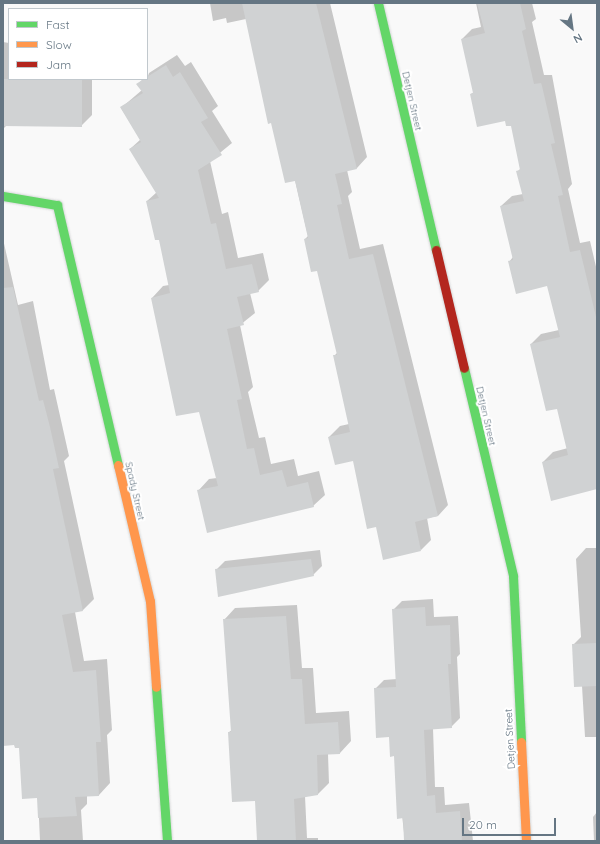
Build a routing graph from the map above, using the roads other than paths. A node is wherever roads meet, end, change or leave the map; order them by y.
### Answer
1 (378, 3) edge
2 (3, 196) edge
3 (167, 841) edge
4 (526, 841) edge

1 - 4 street, Detjen Street
2 - 3 street, Spady Street

